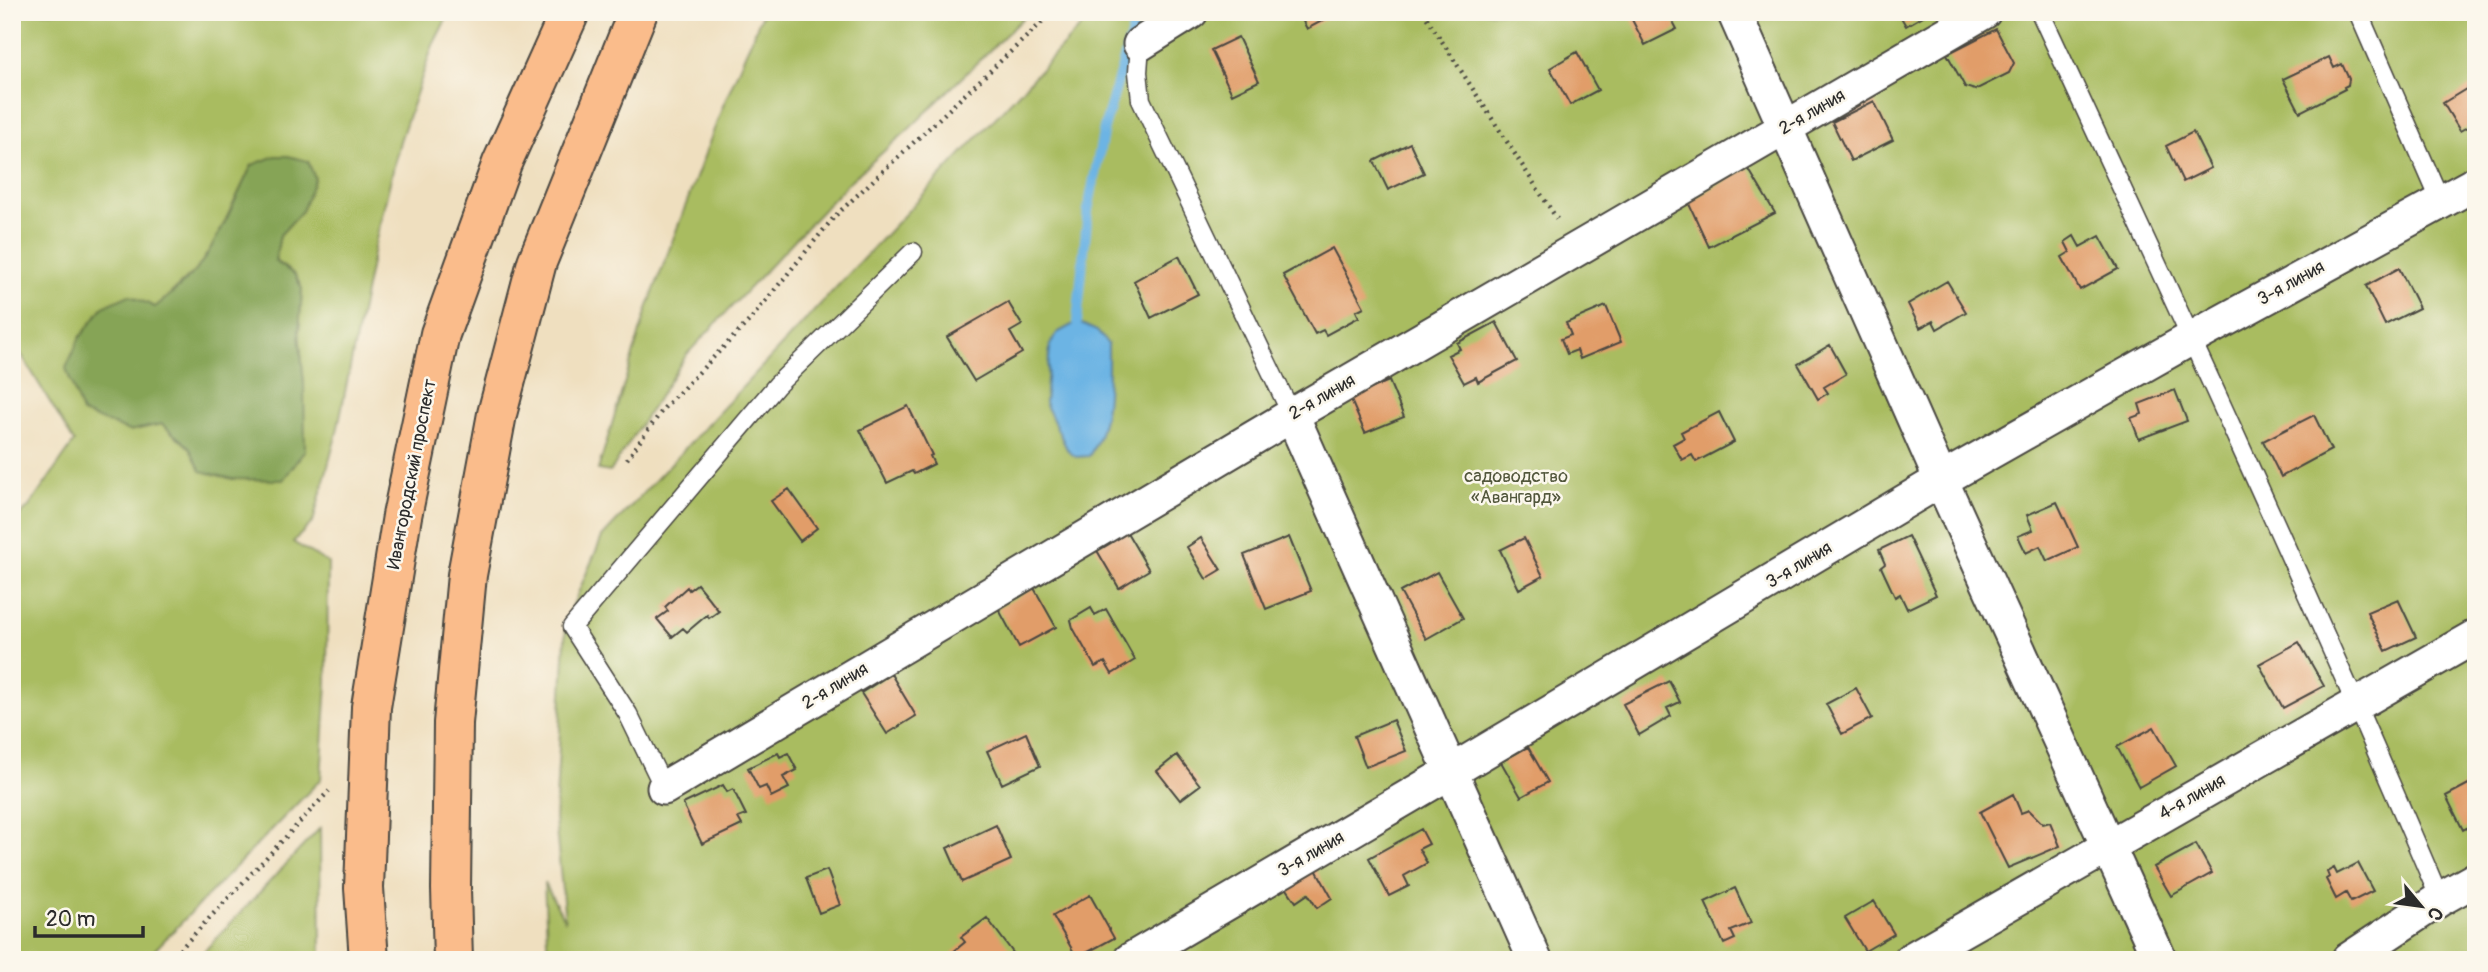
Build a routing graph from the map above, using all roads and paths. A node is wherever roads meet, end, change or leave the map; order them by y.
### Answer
1 (570, 12) edge
2 (638, 12) edge
3 (1053, 12) edge
4 (1191, 12) edge
5 (1423, 12) edge
6 (1734, 12) edge
7 (1984, 12) edge
8 (2040, 12) edge
9 (2358, 12) edge
10 (1140, 44) joint
11 (1784, 128) junction
12 (2476, 183) edge
13 (2441, 202) junction
14 (1577, 249) junction
15 (913, 252) dead end
16 (2192, 338) junction
17 (1292, 415) junction
18 (627, 459) dead end
19 (1941, 480) junction
20 (2476, 636) edge
21 (2357, 703) junction
22 (1452, 771) junction
23 (334, 786) dead end
24 (664, 788) joint
25 (2107, 846) junction
26 (2476, 879) edge
27 (2440, 899) junction
28 (170, 960) edge
29 (369, 960) edge
30 (453, 960) edge
31 (1130, 960) edge
32 (1535, 960) edge
33 (1910, 960) edge
34 (2160, 960) edge
35 (2348, 960) edge

1 - 29 highway, Ивангородский проспект
2 - 30 highway
3 - 18 path
4 - 10 street
5 - 14 path
6 - 11 street
7 - 11 street, 2-я линия
8 - 16 lane
9 - 13 lane
10 - 17 lane
11 - 14 street, 2-я линия
11 - 19 street
12 - 13 street, 3-я линия
13 - 16 street, 3-я линия
14 - 17 street, 2-я линия
15 - 24 lane
16 - 19 street, 3-я линия
16 - 21 lane
17 - 22 street
17 - 24 street, 2-я линия
19 - 22 street, 3-я линия
19 - 25 street
20 - 21 street, 4-я линия
21 - 25 street, 4-я линия
21 - 27 lane
22 - 31 street, 3-я линия
22 - 32 street
23 - 28 path
25 - 33 street, 4-я линия
25 - 34 street
26 - 27 street
27 - 35 street

